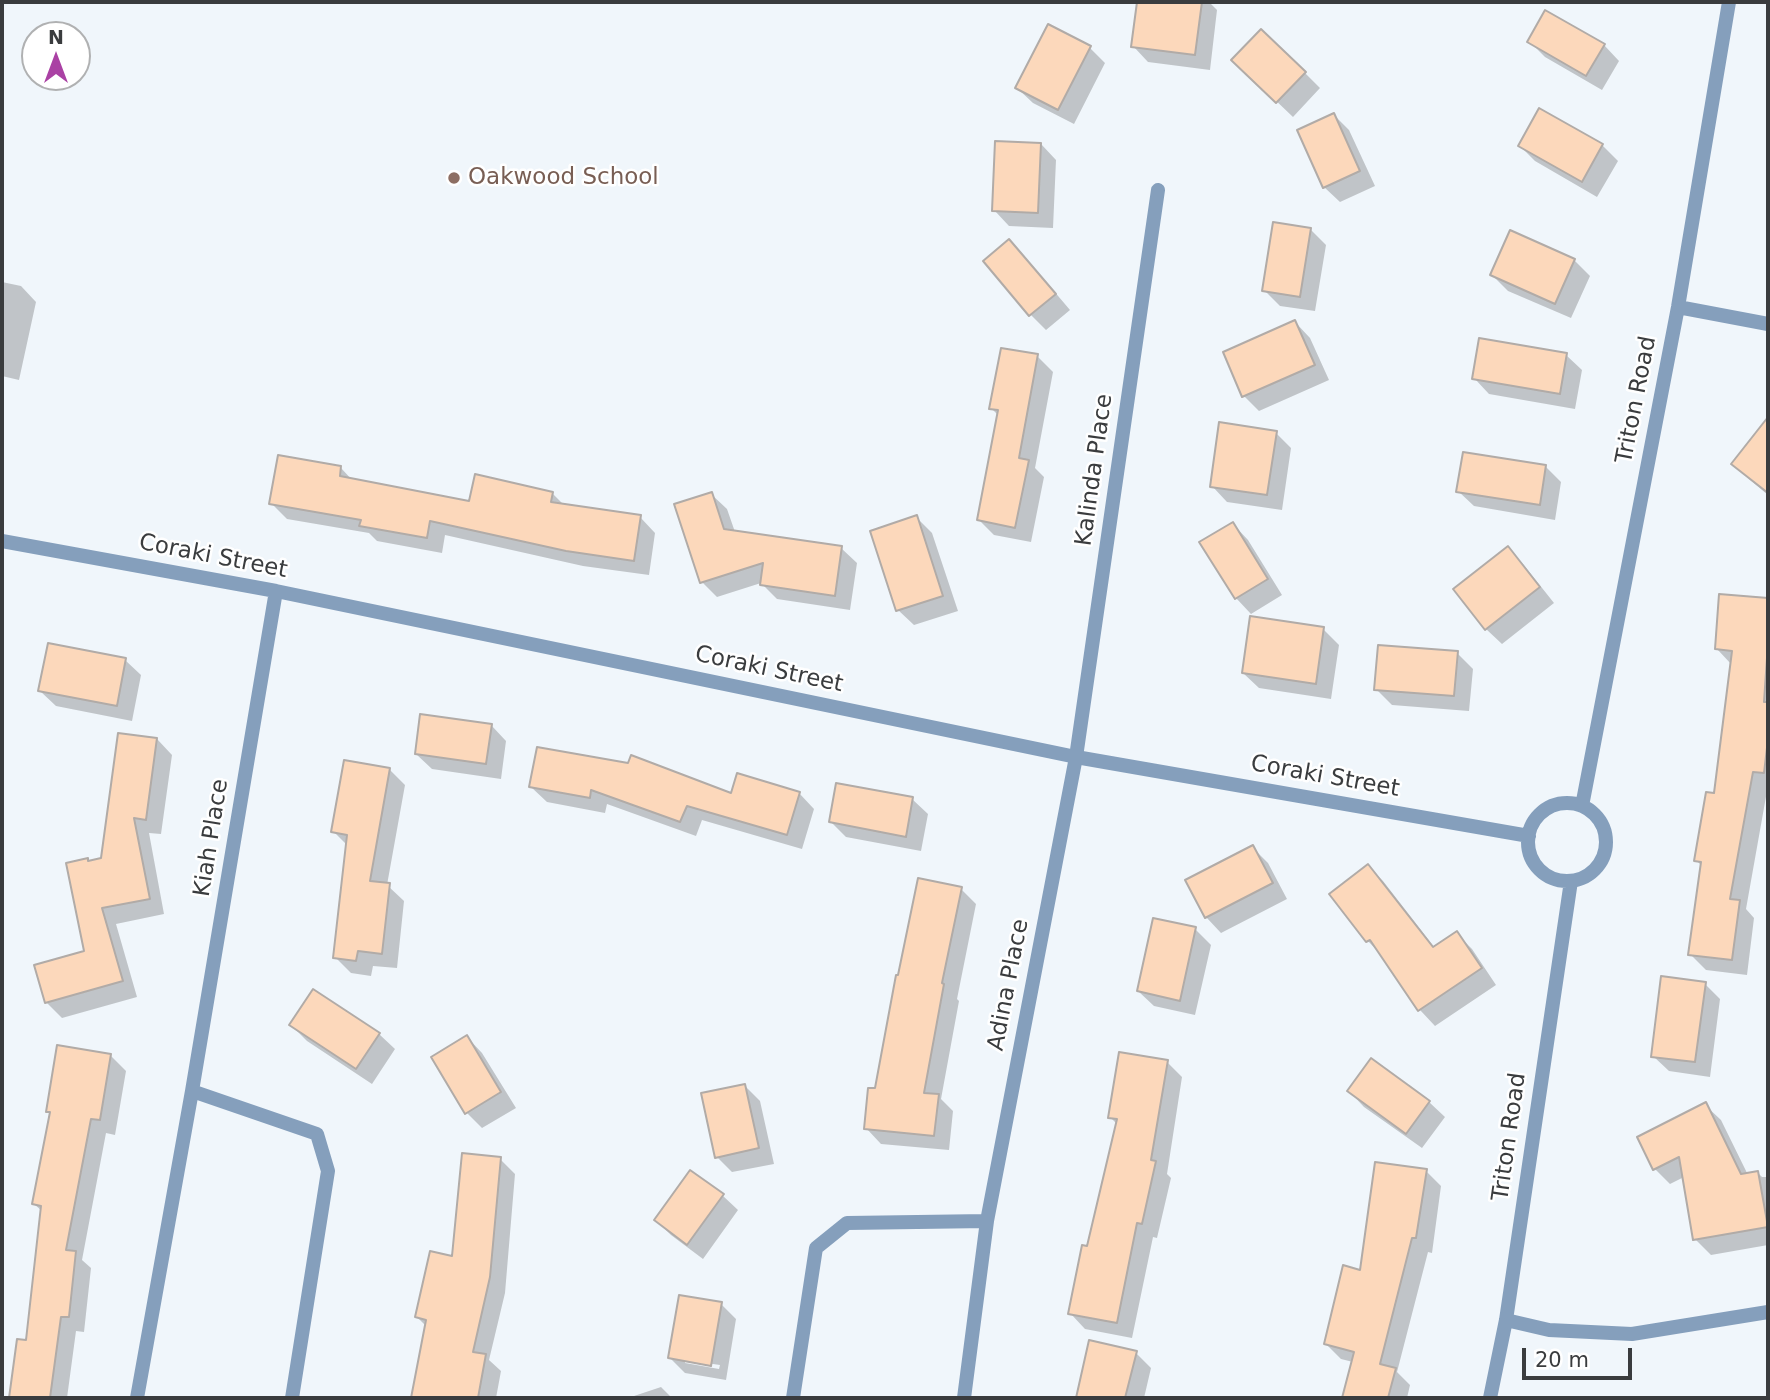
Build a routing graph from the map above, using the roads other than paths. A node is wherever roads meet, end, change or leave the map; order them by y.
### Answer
1 (1729, 2) edge
2 (1158, 190) dead end
3 (1678, 307) junction
4 (1768, 324) edge
5 (2, 541) edge
6 (276, 591) junction
7 (1076, 757) junction
8 (1582, 806) junction
9 (1529, 836) junction
10 (1571, 881) junction
11 (192, 1091) junction
12 (987, 1221) junction
13 (1768, 1312) edge
14 (1506, 1320) junction
15 (137, 1398) edge
16 (292, 1398) edge
17 (793, 1398) edge
18 (964, 1398) edge
19 (1490, 1398) edge

1 - 3 street, Triton Road
2 - 7 street, Kalinda Place
3 - 4 street
3 - 8 street, Triton Road
5 - 6 street, Coraki Street
6 - 7 street, Coraki Street
6 - 11 street, Kiah Place
7 - 9 street, Coraki Street
7 - 12 street, Adina Place
8 - 9 street
8 - 10 street
9 - 10 street
10 - 14 street, Triton Road
11 - 15 street, Kiah Place
11 - 16 street
12 - 17 street
12 - 18 street, Adina Place
13 - 14 street
14 - 19 street, Triton Road

